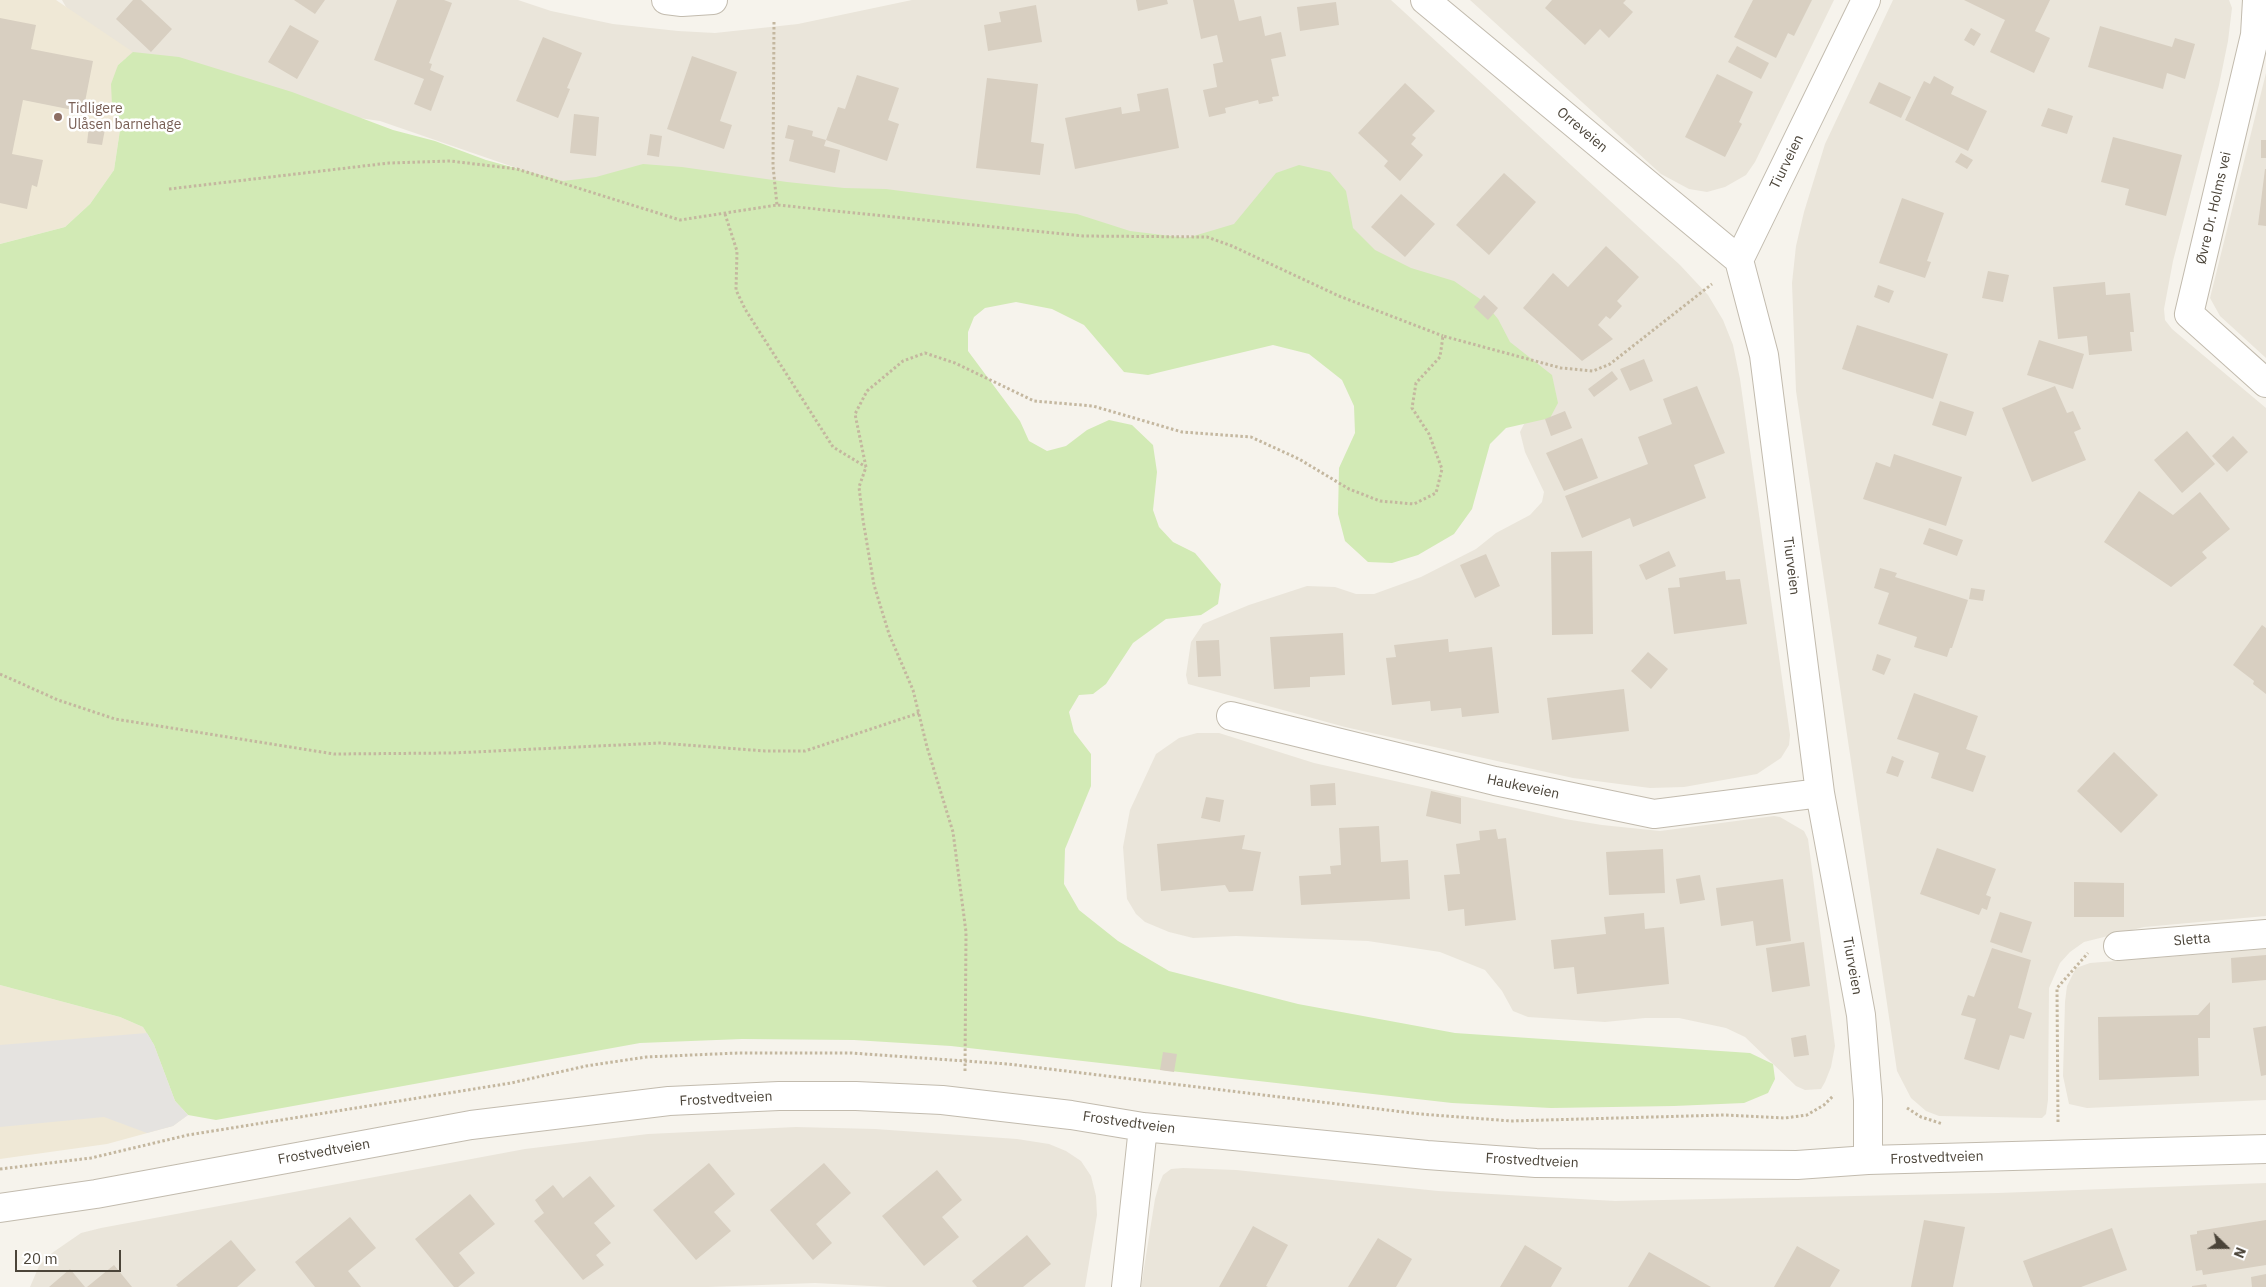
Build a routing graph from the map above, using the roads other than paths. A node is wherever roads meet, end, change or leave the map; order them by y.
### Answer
1 (666, 0) edge
2 (713, 0) edge
3 (1425, 0) edge
4 (1866, 0) edge
5 (2257, 0) edge
6 (1739, 260) junction
7 (2266, 383) edge
8 (1231, 716) dead end
9 (1820, 794) junction
10 (2266, 934) edge
11 (2118, 946) road end
12 (1143, 1127) junction
13 (2266, 1149) edge
14 (1868, 1160) junction
15 (0, 1208) edge
16 (1126, 1287) edge

1 - 2 street
3 - 6 street, Orreveien
4 - 6 street, Tiurveien
5 - 7 street, Øvre Dr. Holms vei
6 - 9 street, Tiurveien
8 - 9 street, Haukeveien
9 - 14 street, Tiurveien
10 - 11 street, Sletta
12 - 14 street, Frostvedtveien
12 - 15 street, Frostvedtveien
12 - 16 street
13 - 14 street, Frostvedtveien

